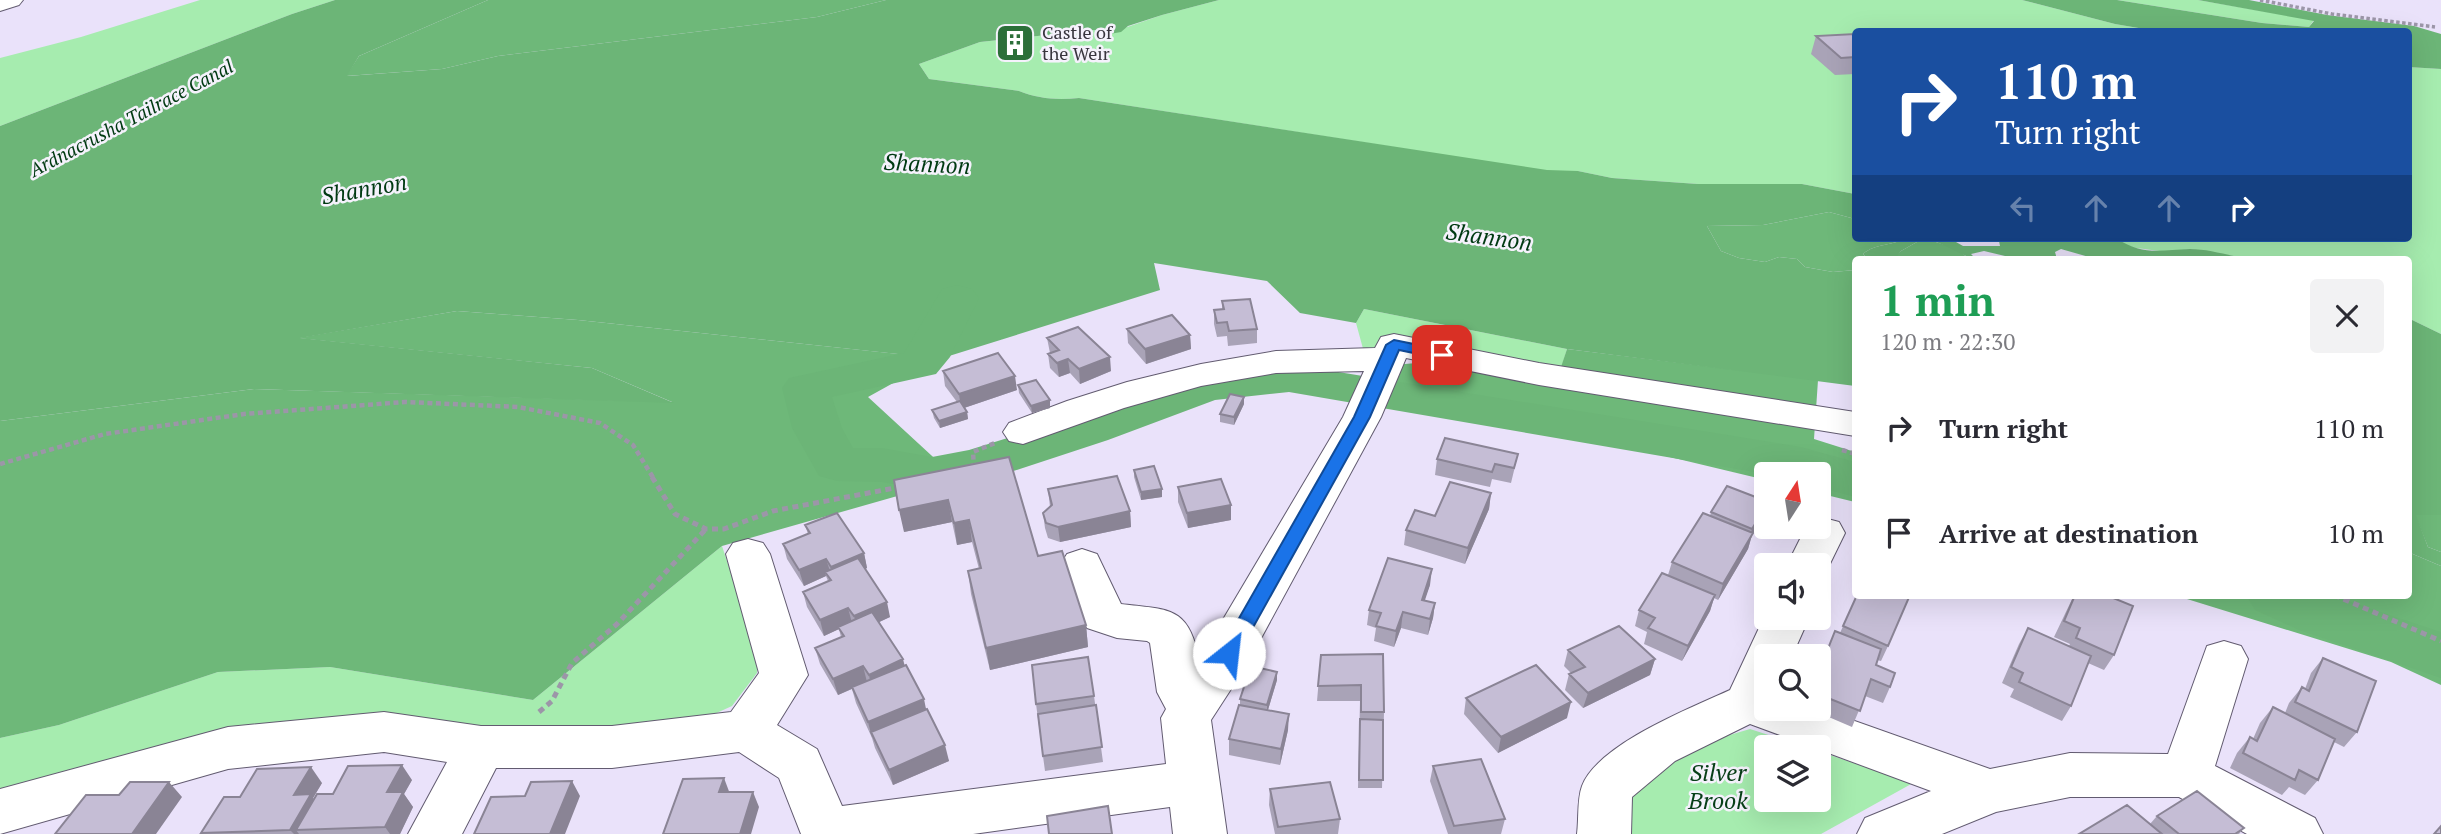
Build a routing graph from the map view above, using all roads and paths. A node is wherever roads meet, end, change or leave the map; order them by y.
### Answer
1 (11, 0) edge
2 (2260, 0) edge
3 (0, 4) edge
4 (2435, 27) dead end
5 (1388, 361) junction
6 (1852, 425) edge
7 (1023, 432) dead end
8 (973, 452) dead end
9 (0, 464) edge
10 (971, 473) edge
11 (904, 486) edge
12 (705, 528) junction
13 (748, 554) dead end
14 (1082, 565) dead end
15 (2343, 599) edge
16 (2441, 641) edge
17 (2224, 659) dead end
18 (1754, 685) edge
19 (1191, 710) junction
20 (1831, 717) edge
21 (746, 730) junction
22 (498, 747) junction
23 (2186, 776) junction
24 (1192, 782) junction
25 (1990, 791) junction
26 (6, 818) edge
27 (825, 832) edge
28 (435, 834) edge
29 (1200, 834) edge
30 (1604, 834) edge
31 (1884, 834) edge
32 (2296, 834) edge

1 - 3 street
2 - 4 path
5 - 6 street
5 - 7 street
5 - 19 street
8 - 10 path
9 - 12 path
11 - 12 path
12 - 22 path
13 - 21 street
14 - 19 street
15 - 16 path
17 - 23 street
18 - 30 street
19 - 24 street
20 - 25 street
21 - 22 street
21 - 27 street
22 - 26 street
22 - 28 street
23 - 25 street
23 - 32 street
24 - 27 street
24 - 29 street
25 - 31 street

